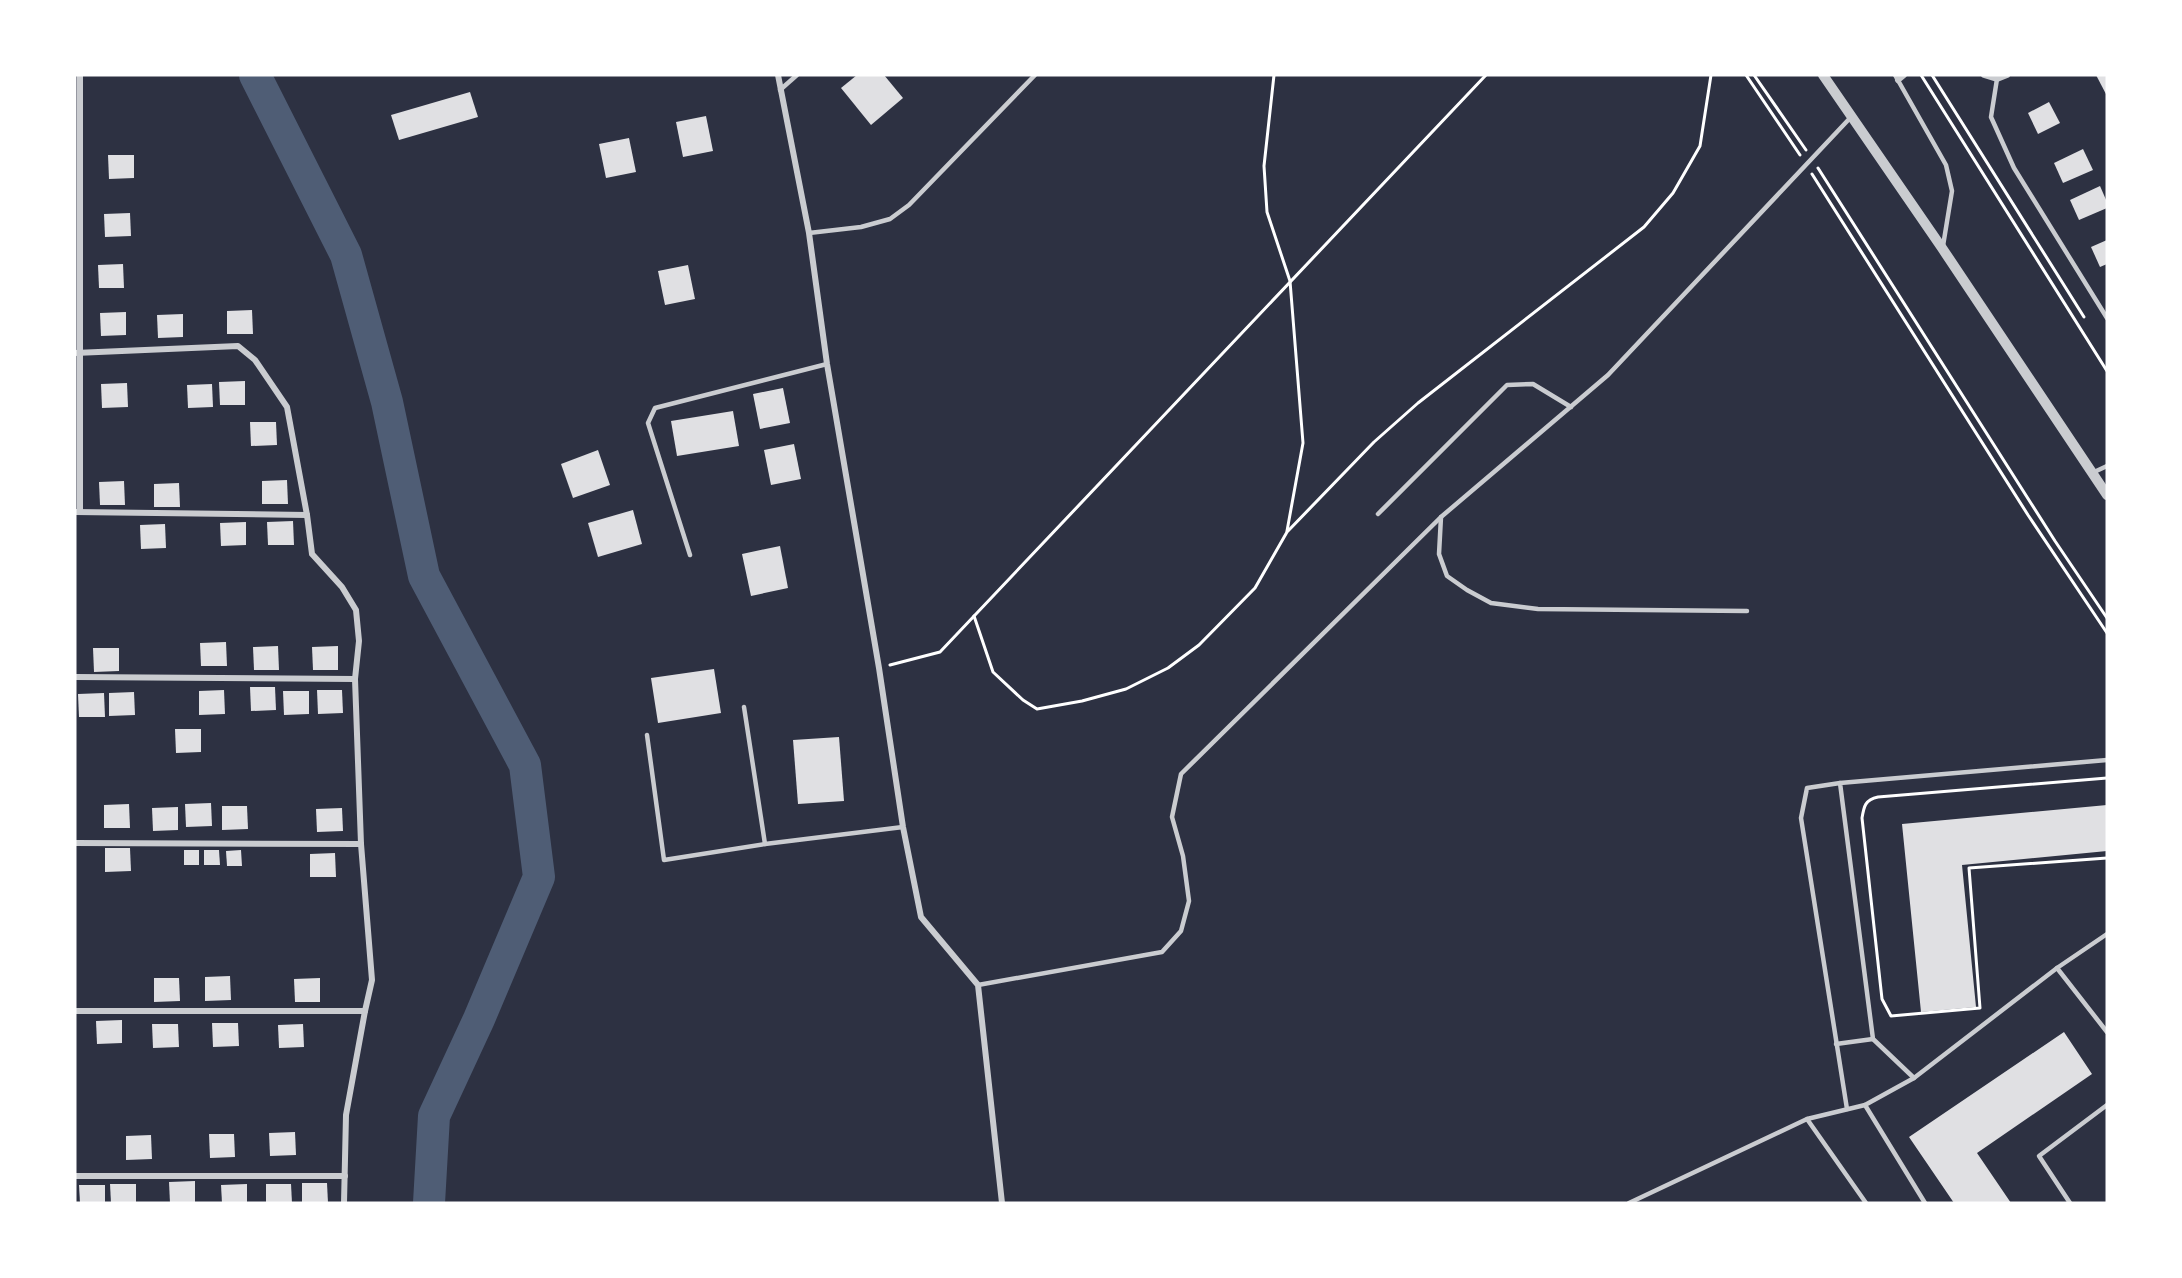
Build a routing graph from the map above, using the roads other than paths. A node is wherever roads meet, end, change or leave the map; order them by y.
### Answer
1 (80, 75) edge
2 (778, 75) edge
3 (797, 75) edge
4 (1035, 75) edge
5 (1823, 75) edge
6 (1904, 75) edge
7 (1984, 75) edge
8 (2007, 75) edge
9 (1896, 77) edge
10 (1997, 79) junction
11 (780, 90) junction
12 (1851, 117) junction
13 (78, 183) edge
14 (808, 232) junction
15 (1942, 248) junction
16 (2107, 318) edge
17 (77, 353) edge
18 (827, 364) junction
19 (1571, 407) junction
20 (2107, 466) edge
21 (2092, 473) junction
22 (2107, 495) edge
23 (77, 512) edge
24 (1378, 514) dead end
25 (307, 515) junction
26 (1441, 517) junction
27 (690, 555) dead end
28 (1747, 611) dead end
29 (75, 677) edge
30 (355, 679) junction
31 (744, 707) dead end
32 (647, 735) dead end
33 (2107, 760) edge
34 (1840, 783) junction
35 (903, 827) junction
36 (75, 843) edge
37 (361, 844) junction
38 (765, 844) junction
39 (2107, 934) edge
40 (2057, 968) junction
41 (978, 985) junction
42 (75, 1011) edge
43 (364, 1011) junction
44 (2107, 1032) edge
45 (1873, 1039) junction
46 (1836, 1044) junction
47 (1914, 1078) junction
48 (1865, 1105) junction
49 (2107, 1105) edge
50 (1847, 1109) junction
51 (1807, 1119) junction
52 (75, 1176) edge
53 (345, 1176) junction
54 (344, 1203) edge
55 (1002, 1203) edge
56 (1629, 1203) edge
57 (1866, 1203) edge
58 (1925, 1203) edge
59 (2070, 1203) edge

1 - 13 street
2 - 11 street
3 - 11 lane
4 - 14 lane
5 - 12 street
6 - 9 street
7 - 10 street
8 - 10 street
9 - 15 lane
10 - 16 lane
11 - 14 street
12 - 15 street
12 - 19 lane
13 - 17 street
14 - 18 street
15 - 21 street
17 - 23 street
17 - 25 street
18 - 27 lane
18 - 35 street
19 - 24 lane
19 - 26 lane
20 - 21 lane
21 - 22 street
23 - 25 street
25 - 30 street
26 - 28 lane
26 - 41 lane
29 - 30 street
30 - 37 street
31 - 38 lane
32 - 38 lane
33 - 34 lane
34 - 45 lane
34 - 46 lane
35 - 38 lane
35 - 41 street
36 - 37 street
37 - 43 street
39 - 40 lane
40 - 44 lane
40 - 47 lane
41 - 55 street
42 - 43 street
43 - 53 street
45 - 46 lane
45 - 47 lane
46 - 50 lane
47 - 48 lane
48 - 50 lane
48 - 58 lane
49 - 59 lane
50 - 51 lane
51 - 56 lane
51 - 57 lane
52 - 53 street
53 - 54 street

